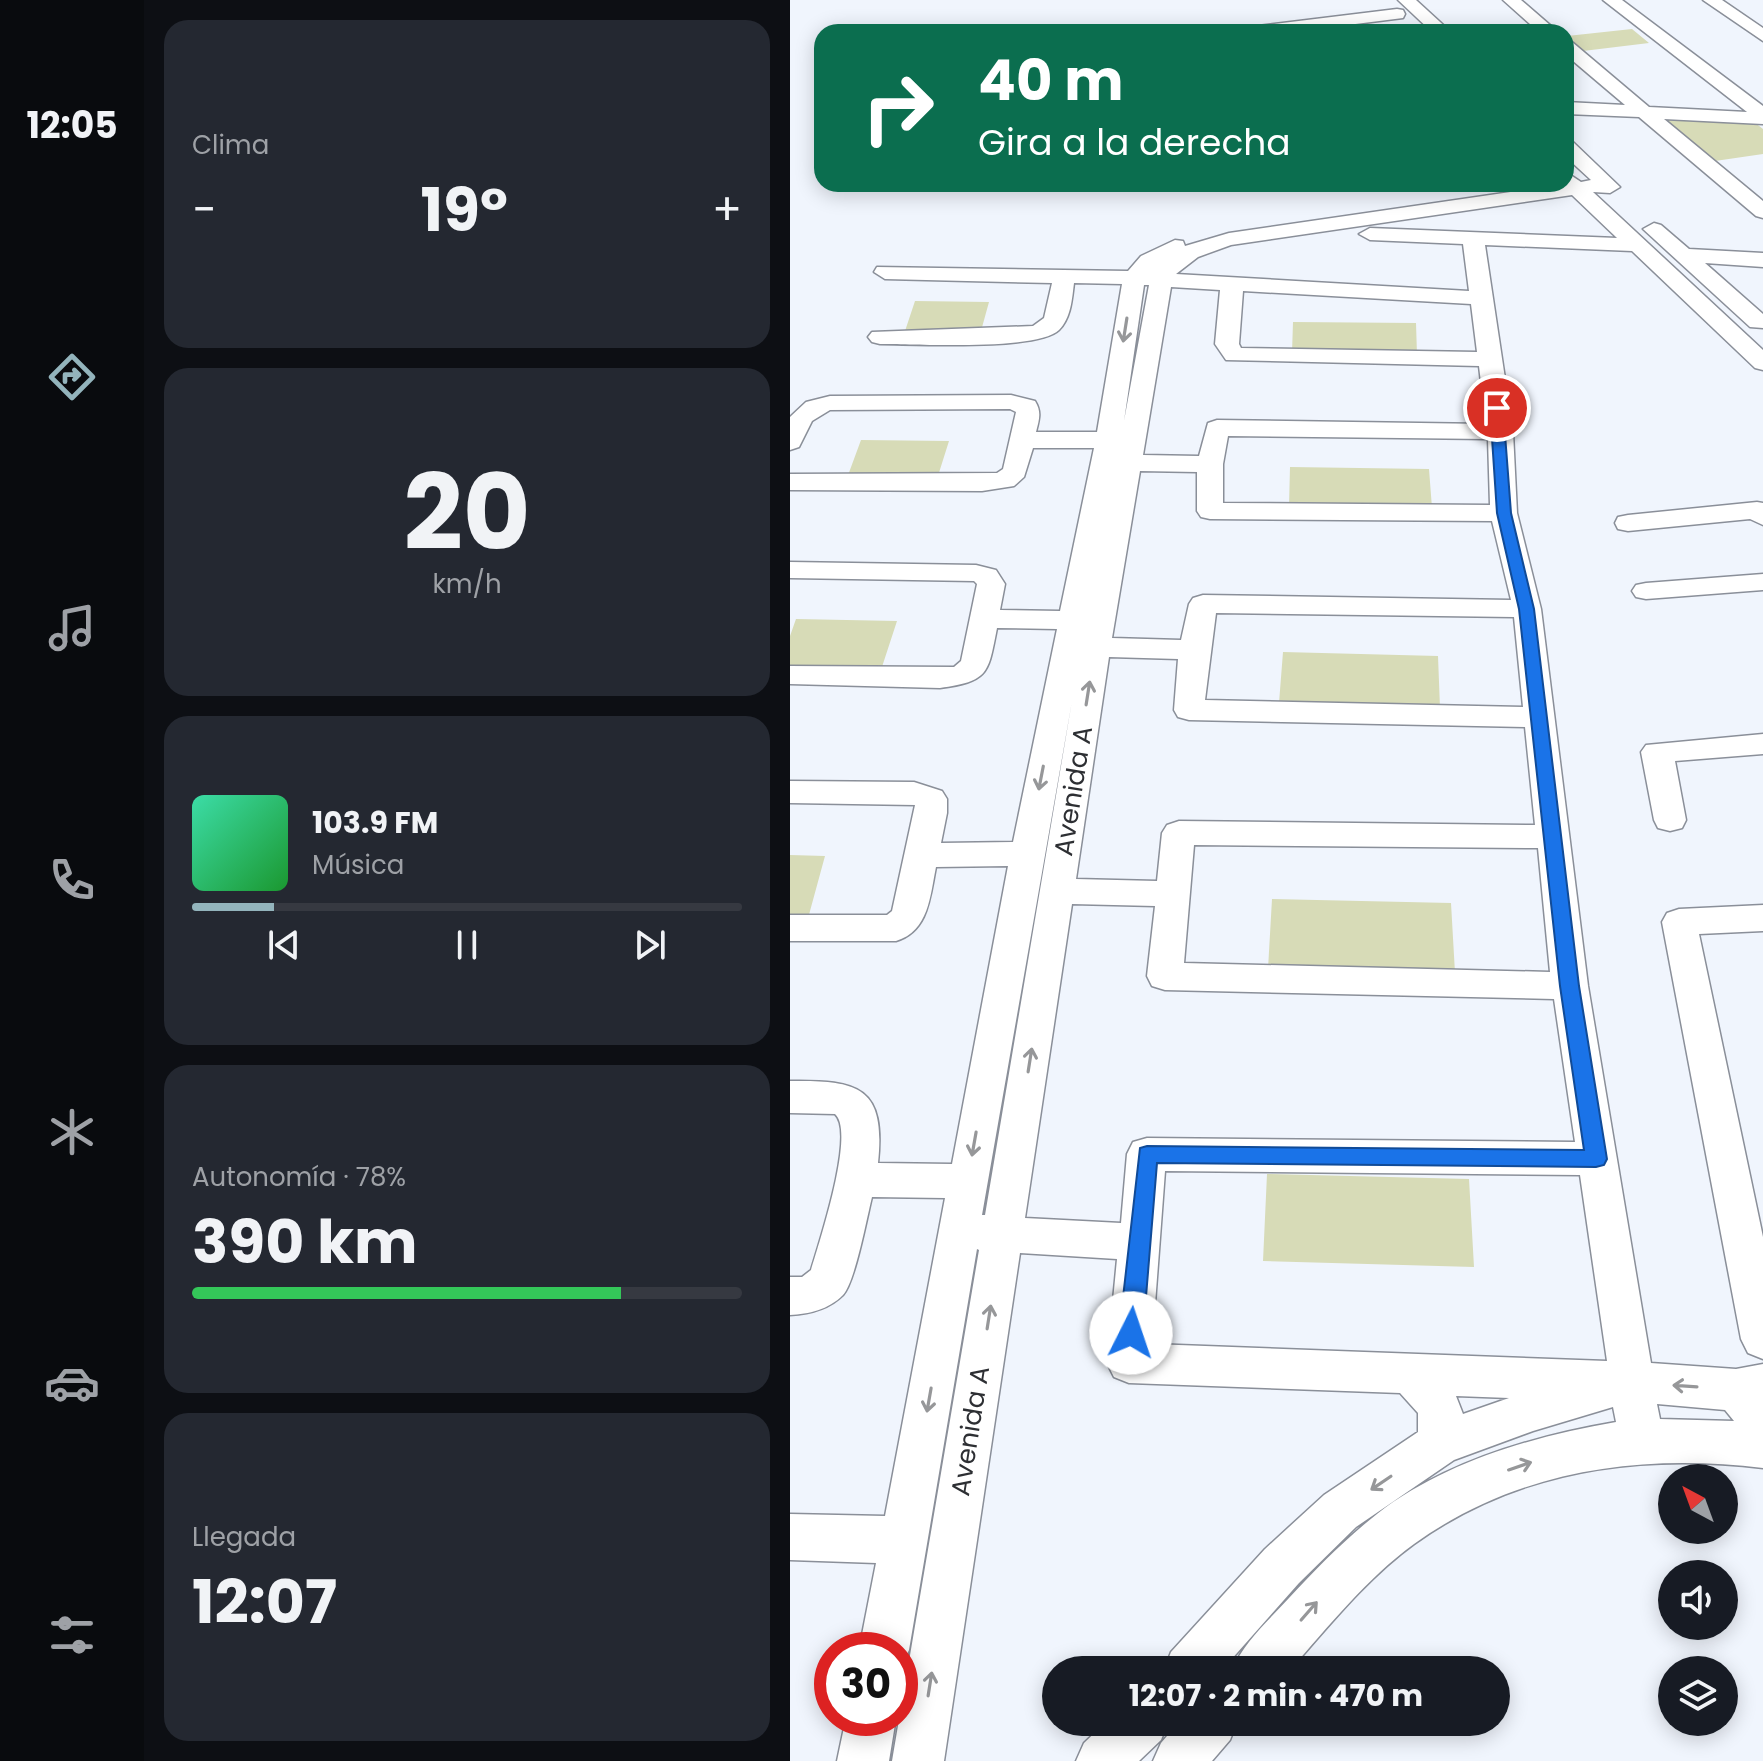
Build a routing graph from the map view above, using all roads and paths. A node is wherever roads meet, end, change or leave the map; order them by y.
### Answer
1 (1382, 0) edge
2 (1511, 0) edge
3 (1611, 0) edge
4 (1741, 0) edge
5 (1714, 2) edge
6 (1402, 7) edge
7 (1329, 24) edge
8 (1429, 24) edge
9 (1540, 24) edge
10 (1763, 36) edge
11 (1574, 53) edge
12 (1574, 108) edge
13 (1644, 112) junction
14 (1763, 116) edge
15 (1574, 158) edge
16 (1593, 188) edge
17 (1480, 192) edge
18 (1564, 192) edge
19 (1763, 212) edge
20 (1289, 230) junction
21 (1473, 239) junction
22 (1637, 245) junction
23 (1681, 255) junction
24 (1763, 260) edge
25 (885, 272) dead end
26 (1064, 276) junction
27 (1147, 278) junction
28 (1232, 285) junction
29 (1481, 298) junction
30 (1761, 322) edge
31 (1725, 328) junction
32 (880, 337) dead end
33 (1491, 359) junction
34 (1763, 363) edge
35 (1500, 432) junction
36 (791, 435) edge
37 (1024, 440) junction
38 (1117, 452) junction
39 (1210, 464) junction
40 (790, 482) edge
41 (1504, 513) junction
42 (1763, 517) edge
43 (1628, 523) dead end
44 (790, 570) edge
45 (1763, 582) edge
46 (1646, 591) dead end
47 (1527, 609) junction
48 (982, 619) junction
49 (1084, 632) junction
50 (1194, 650) junction
51 (790, 675) edge
52 (1540, 717) junction
53 (1763, 744) edge
54 (790, 792) edge
55 (1670, 820) dead end
56 (1555, 837) junction
57 (1027, 854) junction
58 (922, 855) junction
59 (1057, 891) junction
60 (1171, 894) junction
61 (1763, 918) edge
62 (790, 928) edge
63 (1570, 986) junction
64 (790, 1097) edge
65 (1596, 1159) junction
66 (856, 1180) junction
67 (968, 1181) junction
68 (960, 1233) junction
69 (1002, 1234) junction
70 (1138, 1242) junction
71 (790, 1296) edge
72 (1763, 1339) edge
73 (1410, 1374) junction
74 (1634, 1382) junction
75 (1754, 1399) edge
76 (1641, 1441) junction
77 (1439, 1444) junction
78 (1763, 1446) edge
79 (790, 1537) edge
80 (904, 1540) junction
81 (887, 1632) edge
82 (1202, 1656) edge
83 (1269, 1656) edge
84 (868, 1736) edge
85 (1128, 1736) edge
86 (1200, 1736) edge
87 (863, 1761) edge
88 (918, 1761) edge
89 (1102, 1761) edge
90 (1179, 1761) edge

1 - 6 street
2 - 9 street
3 - 14 street
4 - 5 street
5 - 10 street
6 - 7 street
6 - 8 street
11 - 13 street
12 - 13 street
13 - 14 street
13 - 19 street
15 - 16 street
16 - 22 street
16 - 23 street
17 - 27 street
18 - 20 street
20 - 21 street
20 - 27 street
21 - 22 street
21 - 29 street
22 - 31 street
23 - 24 street
23 - 30 street
25 - 26 street
26 - 27 street
26 - 32 street
27 - 28 street
27 - 38 street, Avenida A
28 - 29 street
28 - 33 street
29 - 33 street
30 - 31 street
31 - 34 street
33 - 35 street
35 - 39 street
35 - 41 street
36 - 37 street
37 - 38 street
37 - 40 street
38 - 39 street
38 - 49 street, Avenida A
39 - 41 street
41 - 47 street
42 - 43 street
44 - 48 street
45 - 46 street
47 - 50 street
47 - 52 street
48 - 49 street
48 - 51 street
49 - 50 street
49 -> 57 street, Avenida A
59 -> 49 street, Avenida A
50 - 52 street
52 - 56 street
53 - 55 street
54 - 58 street
56 - 60 street
56 - 63 street
57 - 58 street
57 -> 67 street, Avenida A
58 - 62 street
59 - 60 street
69 -> 59 street, Avenida A
60 - 63 street
61 - 72 street
63 - 65 street
64 - 66 street
65 - 70 street
65 - 74 street
66 - 67 street
66 - 71 street
67 - 68 street, Avenida A
68 - 69 street
68 -> 80 street, Avenida A
69 - 70 street
88 -> 69 street, Avenida A
70 - 73 street
73 - 74 street
73 - 77 street
75 -> 74 street
74 - 76 street
74 - 77 street
76 - 78 street
83 -> 76 street
77 -> 82 street
79 - 80 street
80 - 81 street, Avenida A
84 - 87 street
85 - 89 street
86 - 90 street

